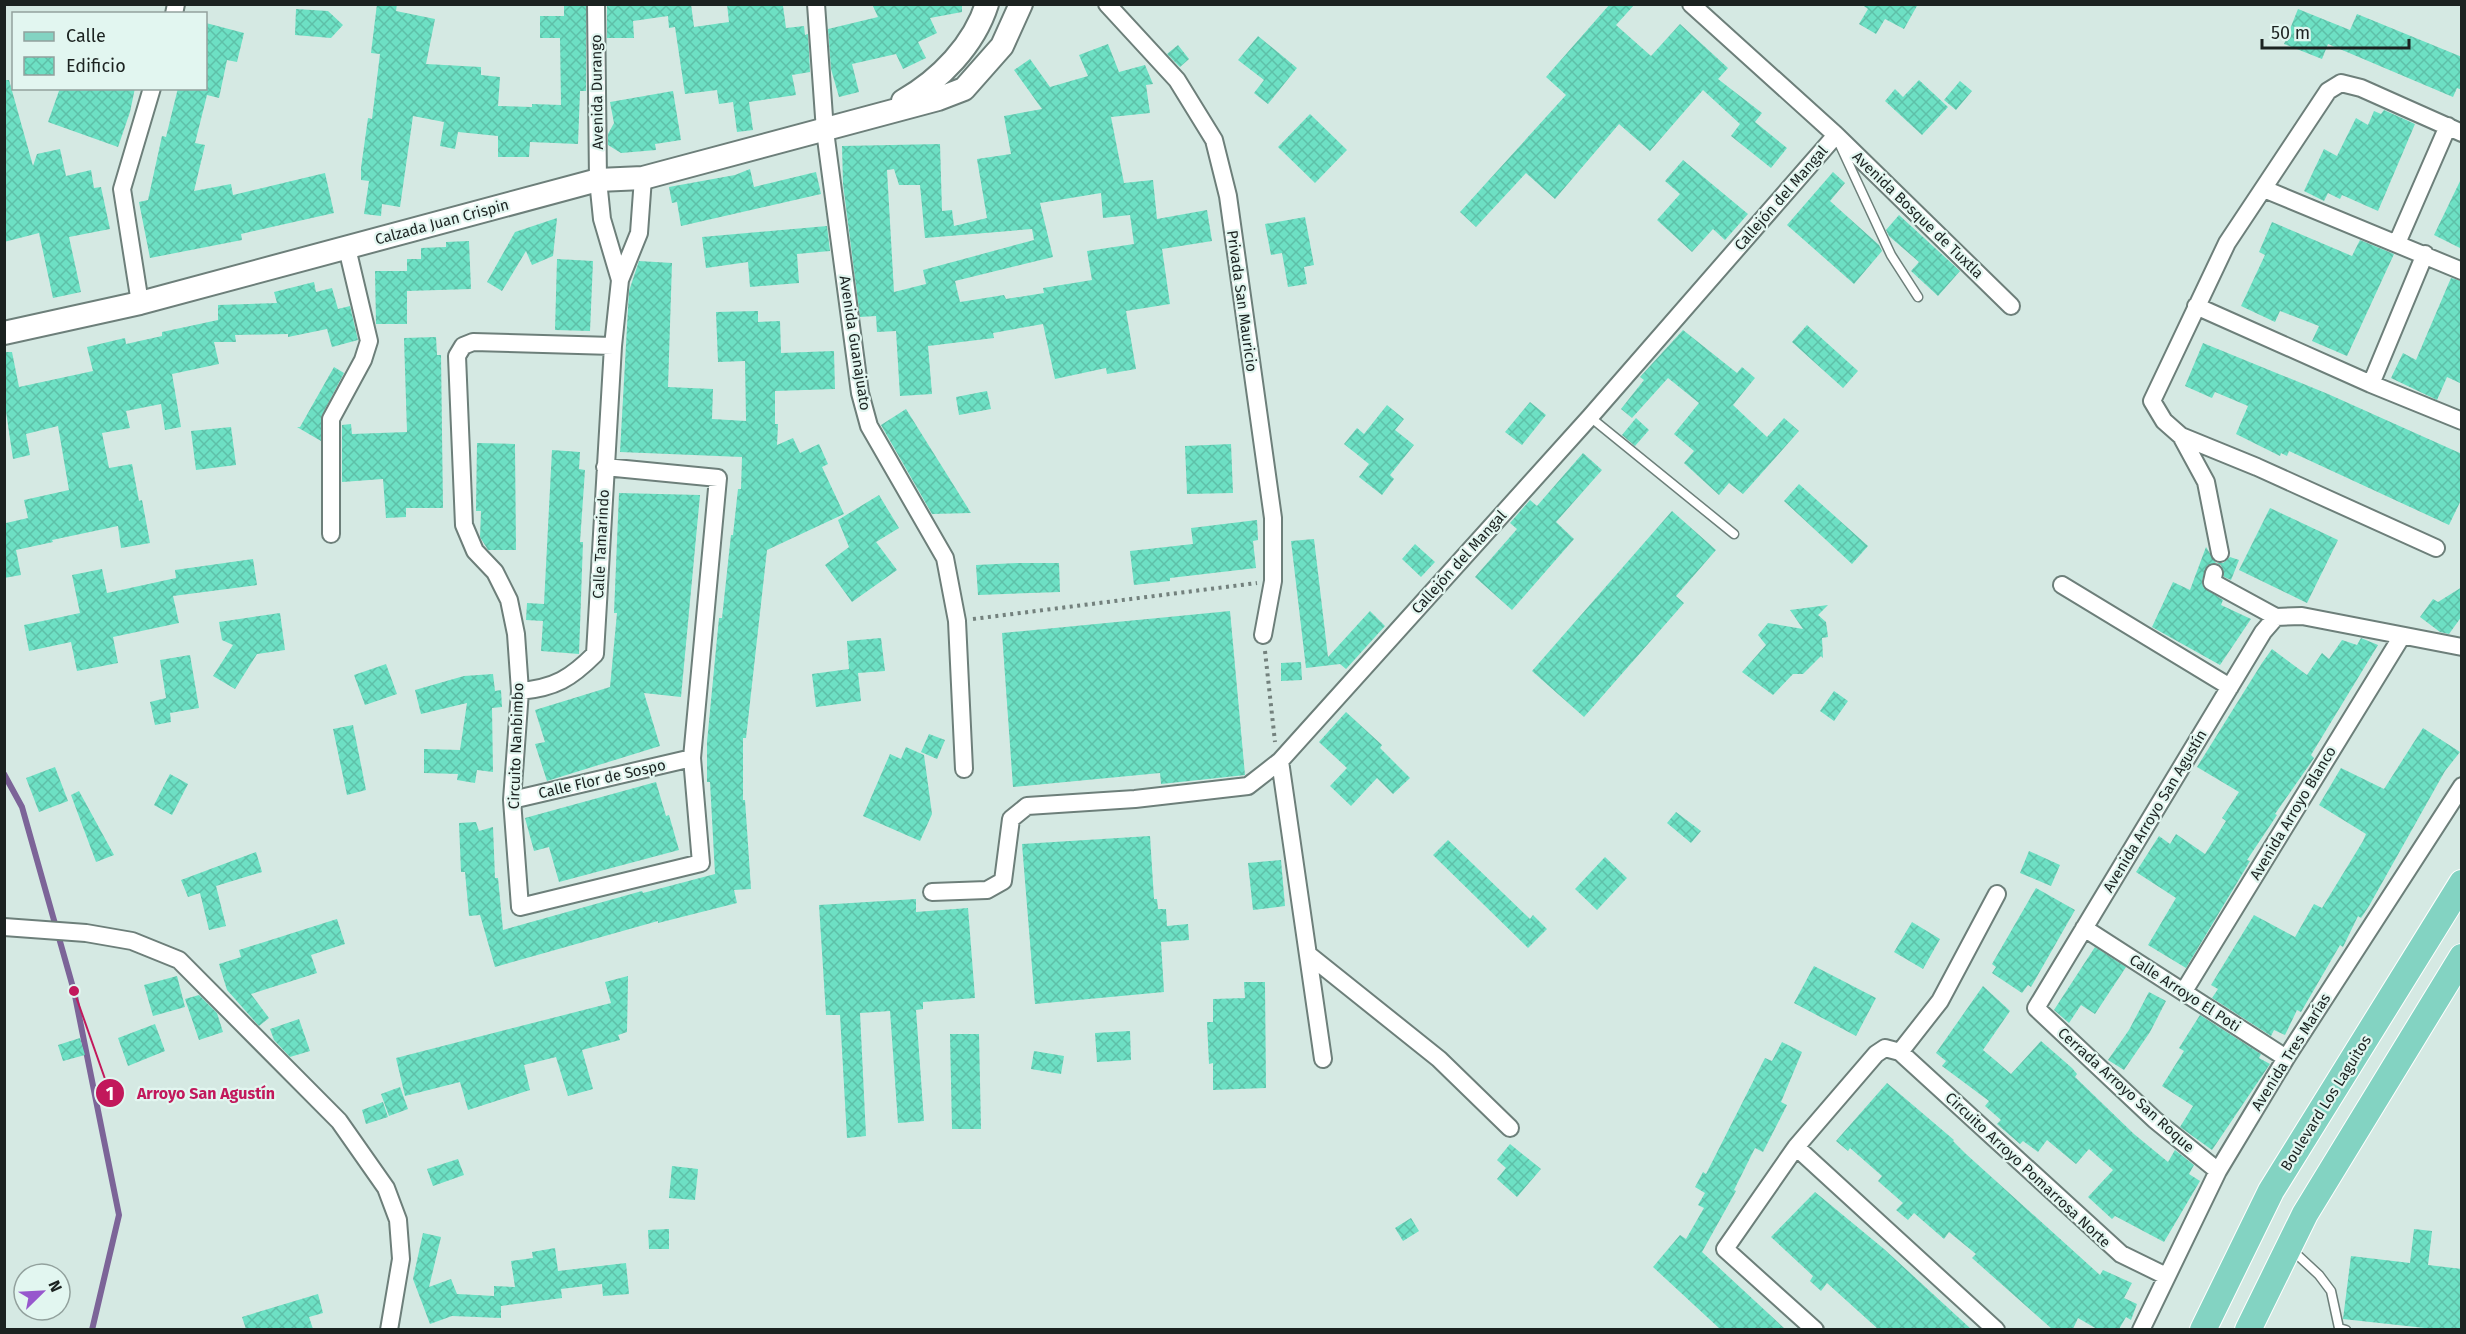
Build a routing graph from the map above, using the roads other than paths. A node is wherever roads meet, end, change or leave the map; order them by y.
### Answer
1 (596, 4) edge
2 (816, 4) edge
3 (987, 4) edge
4 (1021, 4) edge
5 (1107, 4) edge
6 (1691, 4) edge
7 (151, 90) edge
8 (880, 114) junction
9 (2455, 130) edge
10 (825, 131) junction
11 (1836, 135) junction
12 (643, 178) junction
13 (598, 180) junction
14 (2264, 189) junction
15 (2397, 243) junction
16 (347, 248) junction
17 (2425, 254) junction
18 (2462, 271) edge
19 (620, 280) junction
20 (1918, 297) dead end
21 (140, 303) junction
22 (2011, 306) dead end
23 (2196, 306) junction
24 (4, 333) edge
25 (613, 346) junction
26 (2371, 384) junction
27 (1590, 417) junction
28 (2462, 421) edge
29 (2181, 436) junction
30 (605, 467) junction
31 (331, 534) dead end
32 (1734, 534) dead end
33 (2436, 548) dead end
34 (2220, 553) dead end
35 (2213, 577) dead end
36 (2062, 585) dead end
37 (2276, 617) junction
38 (1263, 635) road end
39 (2402, 636) junction
40 (2462, 647) edge
41 (2230, 687) junction
42 (520, 690) junction
43 (692, 758) junction
44 (1280, 761) junction
45 (964, 769) dead end
46 (2462, 786) edge
47 (512, 800) junction
48 (2462, 883) edge
49 (932, 892) dead end
50 (1997, 894) dead end
51 (4, 927) edge
52 (2084, 928) junction
53 (1309, 955) junction
54 (2462, 957) edge
55 (2184, 991) junction
56 (2036, 1008) joint
57 (1899, 1052) junction
58 (2286, 1058) junction
59 (1323, 1059) dead end
60 (1510, 1128) dead end
61 (1796, 1147) junction
62 (2218, 1171) junction
63 (2289, 1247) junction
64 (2166, 1276) junction
65 (389, 1329) edge
66 (1815, 1329) edge
67 (1996, 1329) edge
68 (2141, 1329) edge
69 (2203, 1329) edge
70 (2248, 1329) edge
71 (2346, 1329) edge

1 - 13 street, Avenida Durango
2 - 10 street, Avenida Guanajuato
3 - 8 main road, Calzada Juan Crispin
4 - 8 main road, Calzada Juan Crispin
5 - 38 street, Privada San Mauricio
6 - 11 street, Avenida Bosque de Tuxtla
7 - 21 street
8 - 10 main road, Calzada Juan Crispin
9 - 14 street
9 - 15 street
10 - 12 main road, Calzada Juan Crispin
10 - 45 street, Avenida Guanajuato
11 - 20 lane
11 - 22 street, Avenida Bosque de Tuxtla
11 - 27 street, Callejón del Mangal
12 - 13 main road, Calzada Juan Crispin
12 - 19 street
13 - 16 main road, Calzada Juan Crispin
13 - 19 street
14 - 15 street
14 - 23 street
15 - 17 street
16 - 21 main road, Calzada Juan Crispin
16 - 31 street
17 - 18 street
17 - 26 street
19 - 25 street
21 - 24 main road, Calzada Juan Crispin
23 - 26 street
23 - 29 street
25 - 30 street, Calle Tamarindo
25 - 42 street, Circuito Nanbimbo
26 - 28 street
27 - 32 lane
27 - 44 street, Callejón del Mangal
29 - 33 street
29 - 34 street
30 - 42 street, Calle Tamarindo
30 - 43 street, Circuito Nanbimbo
35 - 37 street
36 - 41 street
37 - 39 street
37 - 41 street, Avenida Arroyo San Agustín
39 - 40 street
39 - 55 street, Avenida Arroyo Blanco
41 - 52 street, Avenida Arroyo San Agustín
42 - 47 street, Circuito Nanbimbo
43 - 47 street, Calle Flor de Sospo
43 - 47 street, Circuito Nanbimbo
44 - 49 street, Callejón del Mangal
44 - 53 street
46 - 58 street, Avenida Tres Marías
48 - 69 main road, Boulevard Los Laguitos
50 - 57 street
51 - 65 street
52 - 55 street, Calle Arroyo El Poti
52 - 56 street, Avenida Arroyo San Agustín
53 - 59 street
53 - 60 street
54 - 63 main road
55 - 58 street, Calle Arroyo El Poti
56 - 62 street, Cerrada Arroyo San Roque
57 - 61 street
57 - 64 street, Circuito Arroyo Pomarrosa Norte
58 - 62 street, Avenida Tres Marías
61 - 66 street
61 - 67 street
62 - 64 street, Avenida Tres Marías
63 - 70 main road
63 - 71 lane
64 - 68 street, Avenida Tres Marías

